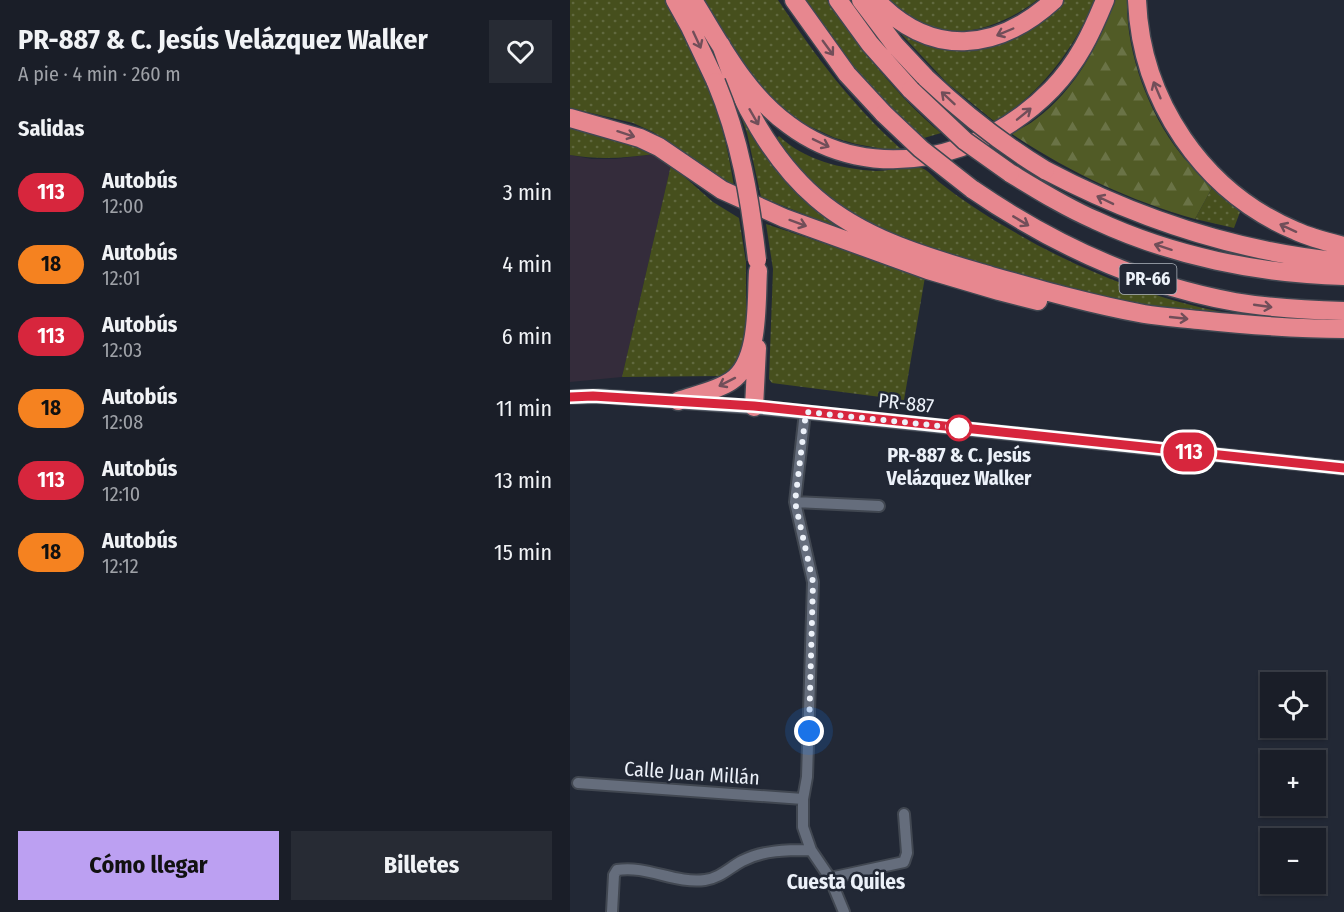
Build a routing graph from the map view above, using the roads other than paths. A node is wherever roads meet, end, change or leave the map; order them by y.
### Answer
1 (675, 0) edge
2 (693, 0) edge
3 (794, 0) edge
4 (838, 0) edge
5 (861, 0) edge
6 (876, 0) edge
7 (1054, 0) edge
8 (1105, 0) edge
9 (1137, 0) edge
10 (721, 45) junction
11 (570, 118) edge
12 (1344, 246) edge
13 (1344, 262) edge
14 (758, 266) junction
15 (1344, 276) edge
16 (1344, 311) edge
17 (1145, 314) junction
18 (1344, 329) edge
19 (570, 397) edge
20 (678, 401) junction
21 (754, 406) junction
22 (806, 412) junction
23 (1344, 468) edge
24 (795, 502) junction
25 (879, 506) dead end
26 (578, 783) dead end
27 (803, 799) junction
28 (904, 814) dead end
29 (811, 850) junction
30 (830, 878) junction
31 (612, 912) edge
32 (844, 912) edge

1 -> 14 highway, bridge
2 - 10 highway
3 -> 16 highway, PR-66, bridge
15 -> 4 highway, PR-66, bridge
13 -> 5 highway, bridge
7 -> 6 highway
10 -> 8 highway
12 -> 9 highway
10 -> 17 highway
11 -> 17 highway
14 -> 20 highway
14 - 21 highway
17 -> 18 highway
19 - 20 street, PR-887
20 - 21 street, PR-887
21 - 22 street, PR-887
22 - 23 street, PR-887
22 - 24 street
24 - 25 street
24 - 27 street
26 - 27 street, Calle Juan Millán
27 - 29 street
28 - 30 street
29 - 30 street
29 - 31 street
30 - 32 street

